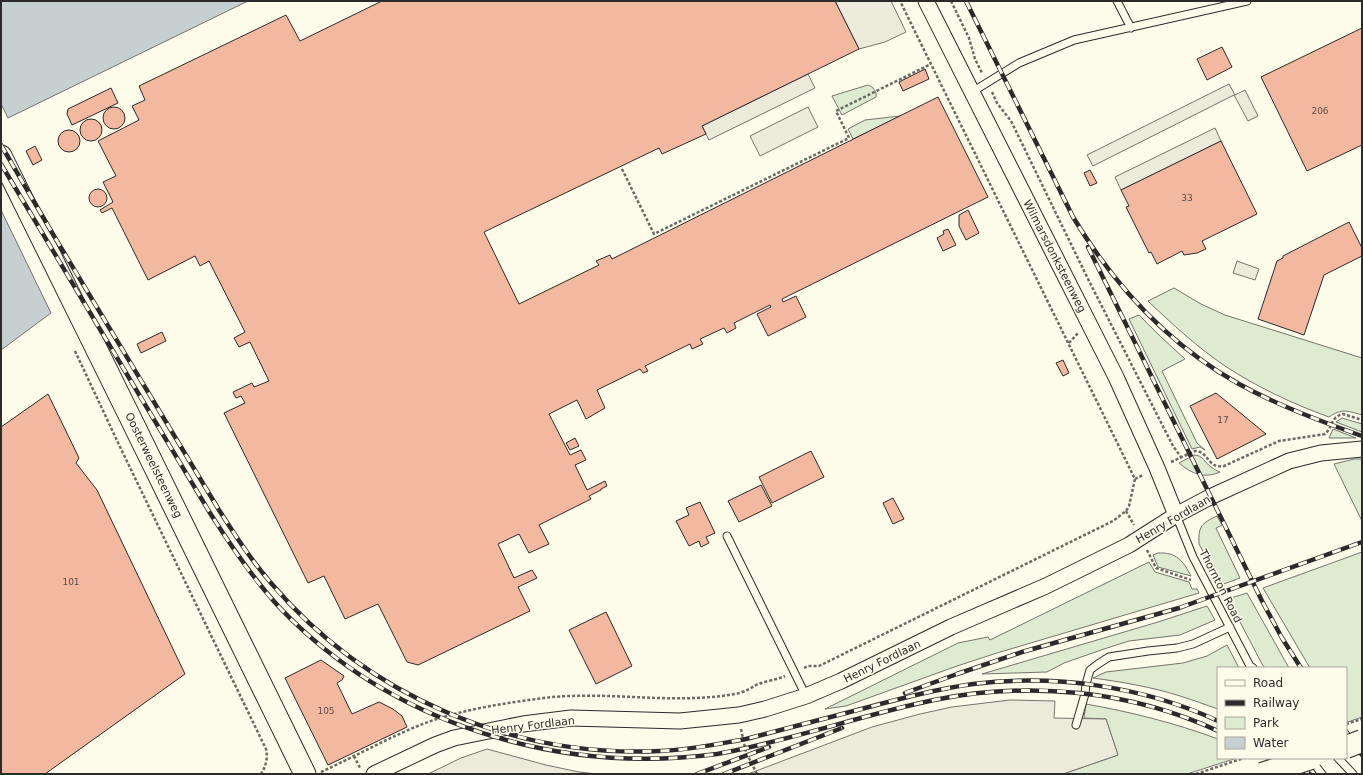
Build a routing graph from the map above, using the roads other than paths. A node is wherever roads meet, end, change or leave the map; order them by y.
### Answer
1 (926, 1) edge
2 (1117, 1) edge
3 (1247, 1) edge
4 (1131, 28) junction
5 (972, 92) junction
6 (1, 156) edge
7 (1362, 449) edge
8 (1176, 515) junction
9 (727, 536) dead end
10 (1230, 627) junction
11 (1251, 667) edge
12 (806, 696) junction
13 (1076, 724) dead end
14 (1362, 741) edge
15 (1347, 746) edge
16 (1307, 759) edge
17 (1311, 759) edge
18 (1339, 759) edge
19 (305, 774) edge
20 (374, 774) edge
21 (1262, 774) edge
22 (1322, 774) edge
23 (1353, 774) edge

1 - 5 street, Wilmarsdonksteenweg
2 - 4 lane
3 - 4 lane
4 - 5 lane
5 - 8 street, Wilmarsdonksteenweg
6 - 19 main road, Oosterweelsteenweg
7 - 8 street, Henry Fordlaan
8 - 10 lane, Thornton Road
8 - 12 street, Henry Fordlaan
9 - 12 lane
10 - 11 lane, Thornton Road
10 - 13 lane
12 - 20 street, Henry Fordlaan
14 - 15 main road, bridge
16 - 21 main road, bridge
17 - 22 lane
18 - 23 lane

